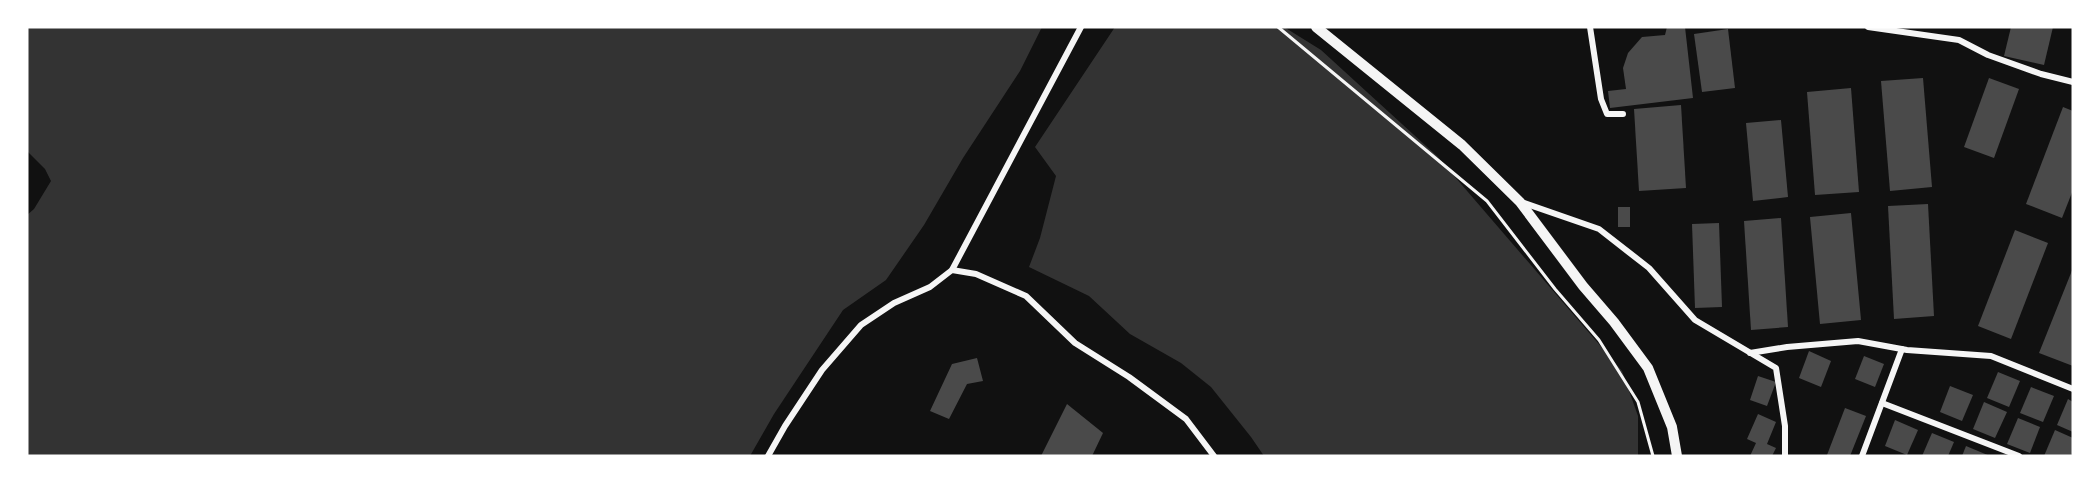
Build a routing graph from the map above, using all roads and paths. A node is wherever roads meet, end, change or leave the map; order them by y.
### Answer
1 (1081, 27) edge
2 (1278, 27) edge
3 (1316, 27) edge
4 (1590, 27) edge
5 (1868, 27) edge
6 (2073, 82) edge
7 (1623, 114) dead end
8 (1520, 202) junction
9 (952, 270) junction
10 (1902, 349) junction
11 (1750, 353) junction
12 (2073, 389) edge
13 (1882, 403) junction
14 (768, 456) edge
15 (1214, 456) edge
16 (1653, 456) edge
17 (1677, 456) edge
18 (1785, 456) edge
19 (1862, 456) edge
20 (2019, 456) edge

1 - 9 street
2 - 16 path
3 - 8 street
4 - 7 street
5 - 6 street
8 - 11 street
8 - 17 street
9 - 14 street
9 - 15 street
10 - 11 street
10 - 12 street
10 - 13 street
11 - 18 street
13 - 19 street
13 - 20 street

